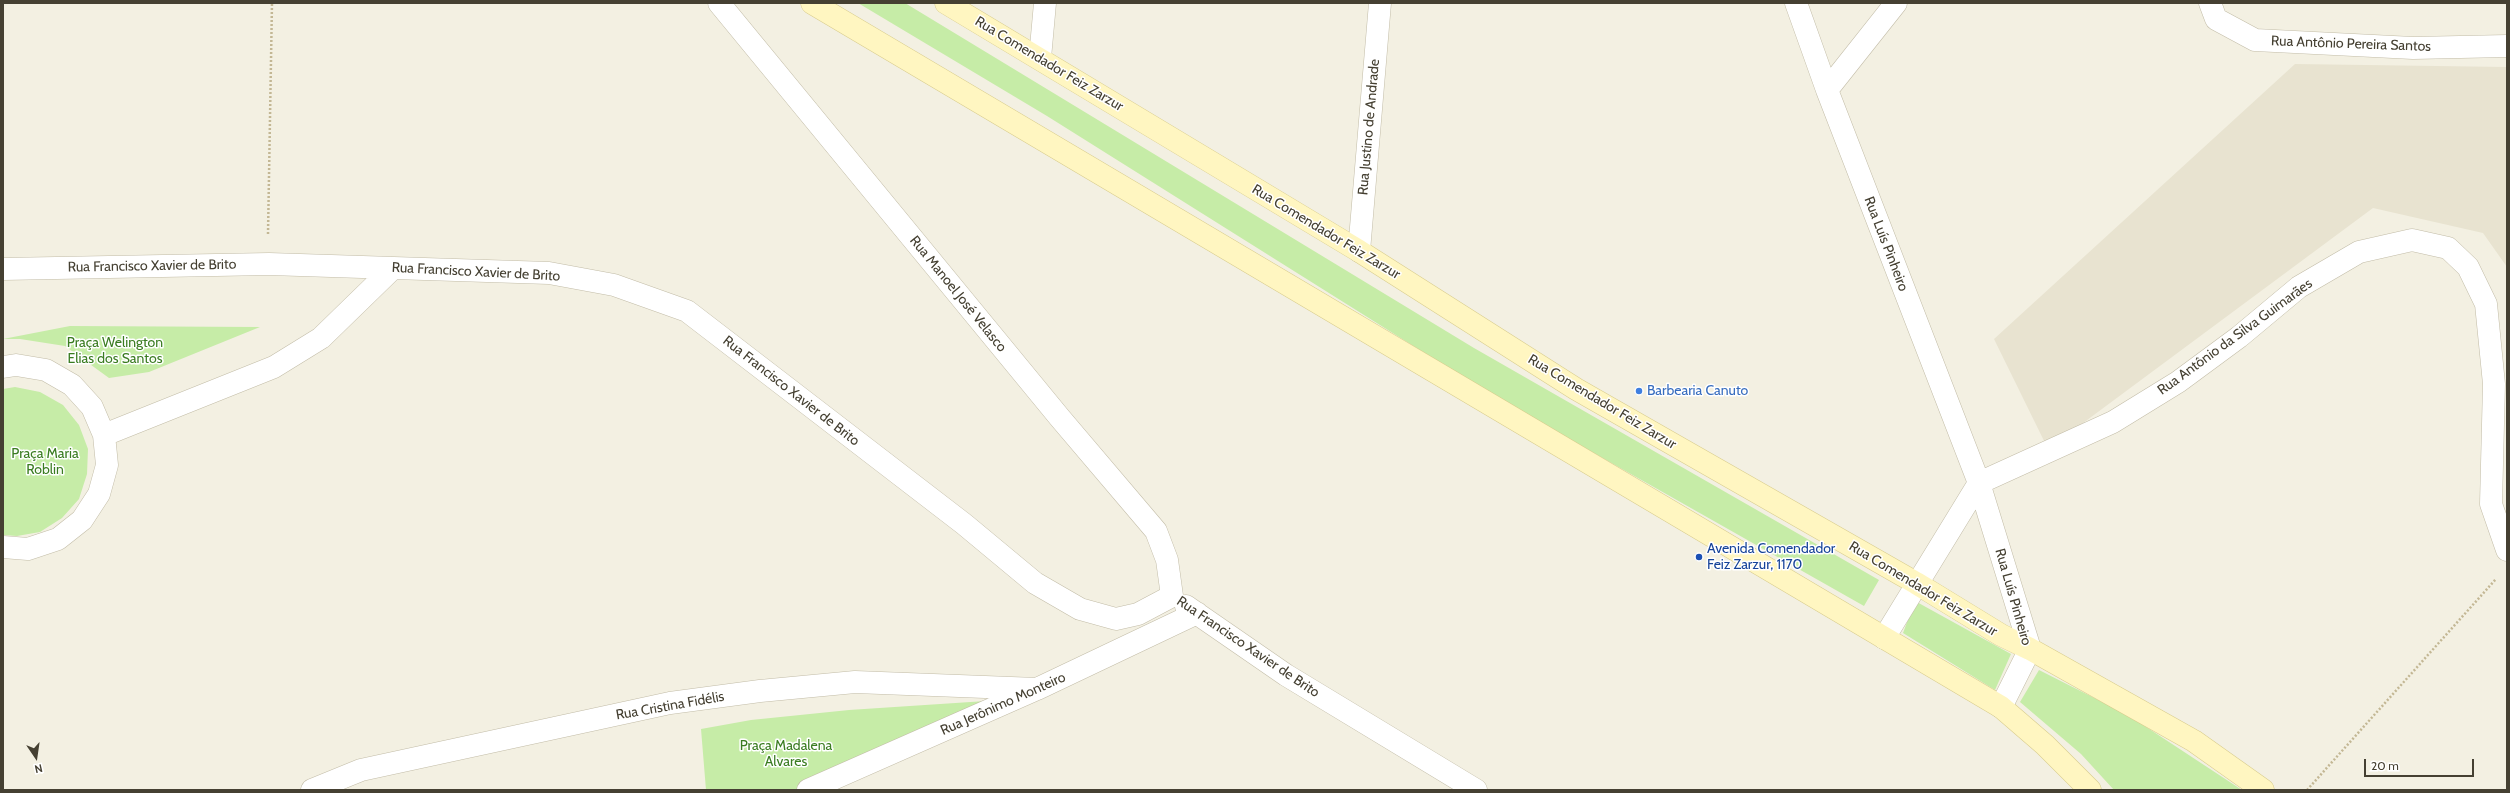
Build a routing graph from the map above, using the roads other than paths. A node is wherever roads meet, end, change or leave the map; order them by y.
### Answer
1 (719, 3) edge
2 (812, 3) edge
3 (946, 3) edge
4 (1045, 3) edge
5 (1380, 3) edge
6 (1796, 3) edge
7 (1896, 3) edge
8 (2210, 3) edge
9 (2507, 46) edge
10 (1040, 58) junction
11 (1827, 90) junction
12 (1359, 251) junction
13 (394, 268) junction
14 (3, 269) edge
15 (3, 367) edge
16 (104, 434) junction
17 (1979, 483) junction
18 (2499, 501) edge
19 (3, 546) edge
20 (2507, 550) edge
21 (1916, 583) junction
22 (1172, 596) junction
23 (1197, 613) junction
24 (1884, 638) junction
25 (2030, 649) junction
26 (1037, 689) junction
27 (2001, 707) junction
28 (1450, 785) edge
29 (312, 790) edge
30 (808, 790) edge
31 (1476, 790) edge
32 (2090, 790) edge
33 (2263, 790) edge

1 - 22 street, Rua Manoel José Velasco
2 - 24 main road
3 - 10 main road, Rua Comendador Feiz Zarzur
4 - 10 street
5 - 12 street, Rua Justino de Andrade
6 - 11 street, Rua Luís Pinheiro
7 - 11 street
8 - 9 street, Rua Antônio Pereira Santos
10 - 12 main road, Rua Comendador Feiz Zarzur
11 - 17 street, Rua Luís Pinheiro
12 - 21 main road, Rua Comendador Feiz Zarzur
13 - 14 street, Rua Francisco Xavier de Brito
13 - 16 street
13 - 22 street, Rua Francisco Xavier de Brito
15 - 16 street
16 - 19 street
17 - 18 street, Rua Antônio da Silva Guimarães
17 - 21 street
17 - 25 street, Rua Luís Pinheiro
18 - 20 street, Rua Antônio da Silva Guimarães
21 - 24 street
21 - 25 main road, Rua Comendador Feiz Zarzur
22 - 23 street, Rua Francisco Xavier de Brito
23 - 26 street, Rua Jerônimo Monteiro
23 - 28 street, Rua Francisco Xavier de Brito
24 - 27 main road
25 - 27 street, Rua Luís Pinheiro
25 - 33 main road, Rua Comendador Feiz Zarzur
26 - 29 street, Rua Cristina Fidélis
26 - 30 street, Rua Jerônimo Monteiro
27 - 32 main road
28 - 31 street, Rua Francisco Xavier de Brito

